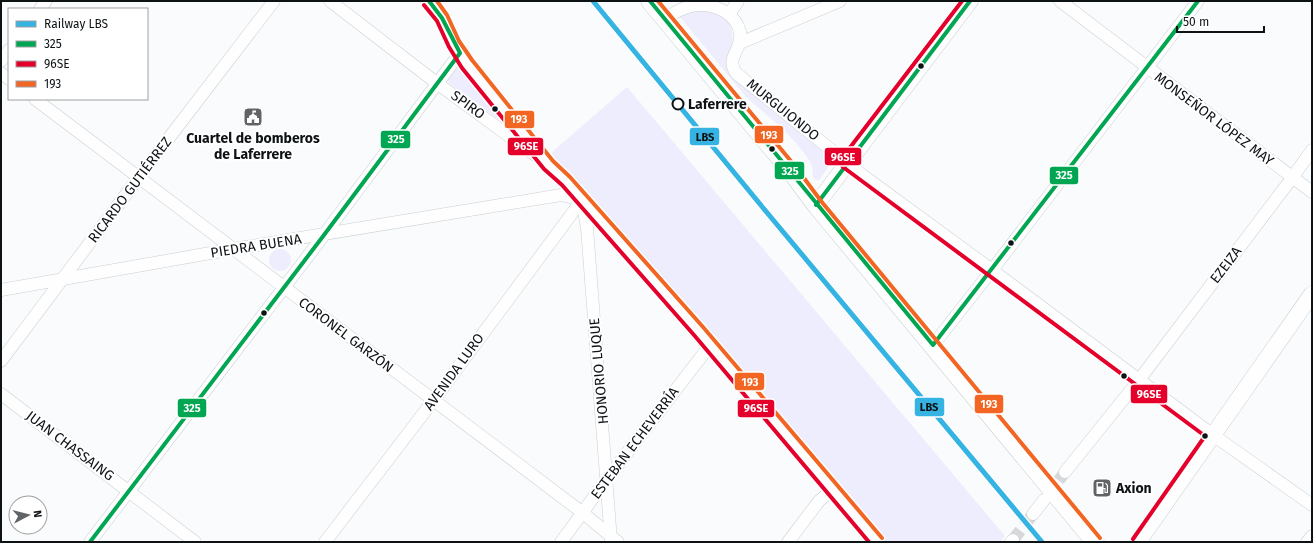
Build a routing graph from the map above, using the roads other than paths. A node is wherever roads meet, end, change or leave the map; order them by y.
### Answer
1 (274, 1) edge
2 (330, 1) edge
3 (429, 1) edge
4 (650, 1) edge
5 (738, 1) edge
6 (840, 1) edge
7 (970, 1) edge
8 (1060, 1) edge
9 (1198, 1) edge
10 (689, 3) edge
11 (728, 14) junction
12 (665, 19) junction
13 (740, 43) junction
14 (8, 51) edge
15 (460, 53) junction
16 (1, 61) edge
17 (1147, 68) junction
18 (438, 84) junction
19 (36, 100) edge
20 (1312, 150) edge
21 (847, 162) junction
22 (549, 165) junction
23 (138, 177) junction
24 (1292, 178) junction
25 (1312, 192) edge
26 (582, 200) junction
27 (816, 205) junction
28 (324, 235) junction
29 (234, 249) junction
30 (992, 270) junction
31 (63, 279) junction
32 (283, 287) junction
33 (1, 290) edge
34 (1312, 294) edge
35 (711, 344) junction
36 (933, 345) junction
37 (1, 361) edge
38 (1139, 380) junction
39 (1, 394) edge
40 (433, 401) junction
41 (1213, 435) junction
42 (1065, 472) tunnel mouth
43 (607, 479) junction
44 (128, 490) junction
45 (832, 490) junction
46 (1045, 492) junction
47 (1312, 505) edge
48 (583, 513) junction
49 (1033, 514) tunnel mouth
50 (1312, 536) edge
51 (614, 540) edge
52 (90, 542) edge
53 (195, 542) edge
54 (325, 542) edge
55 (561, 542) edge
56 (788, 542) edge
57 (877, 542) edge
58 (1095, 542) edge
59 (1138, 542) edge
60 (1307, 542) edge

1 - 23 street, RICARDO GUTIÉRREZ
2 - 18 street, SPIRO
3 - 15 main road
4 - 12 main road
5 - 11 street
6 - 13 street
7 - 21 main road
8 - 17 street, MONSEÑOR LÓPEZ MAY
9 - 17 street
10 - 11 street
10 - 12 street
11 - 13 street
12 - 27 main road
13 - 21 street, MURGUIONDO
14 - 16 street
15 - 18 street
15 - 22 main road
17 - 24 street, MONSEÑOR LÓPEZ MAY
17 - 30 street
18 - 22 street, SPIRO
18 - 28 street
19 - 23 street, CORONEL GARZÓN
20 - 24 street, EZEIZA
21 - 27 main road
21 - 30 street, MURGUIONDO
22 - 26 main road
23 - 29 street, CORONEL GARZÓN
23 - 31 street, RICARDO GUTIÉRREZ
24 - 25 street, MONSEÑOR LÓPEZ MAY
24 - 38 street, EZEIZA
26 - 28 street, PIEDRA BUENA
26 - 35 main road
26 - 40 street, AVENIDA LURO
26 - 43 street, HONORIO LUQUE
27 - 36 main road
28 - 29 street, PIEDRA BUENA
28 - 32 street
29 - 31 street, PIEDRA BUENA
29 - 32 street, CORONEL GARZÓN
30 - 36 street
30 - 38 street, MURGUIONDO
31 - 33 street, PIEDRA BUENA
31 - 37 street, RICARDO GUTIÉRREZ
32 - 40 street, CORONEL GARZÓN
32 - 44 street
34 - 41 main road
35 - 43 street, ESTEBAN ECHEVERRÍA
35 - 45 main road
36 - 46 main road
38 - 41 street, MURGUIONDO
38 - 42 street, EZEIZA
38 - 46 street, EZEIZA
39 - 44 street, JUAN CHASSAING
40 - 48 street, CORONEL GARZÓN
40 - 54 street, AVENIDA LURO
41 - 47 street, MURGUIONDO
41 - 59 main road
43 - 48 street, ESTEBAN ECHEVERRÍA
43 - 51 street, HONORIO LUQUE
44 - 52 street
44 - 53 street, JUAN CHASSAING
45 - 56 street
45 - 57 main road
46 - 49 street, EZEIZA
46 - 58 main road
48 - 51 street, CORONEL GARZÓN
48 - 55 street, ESTEBAN ECHEVERRÍA
50 - 60 street

